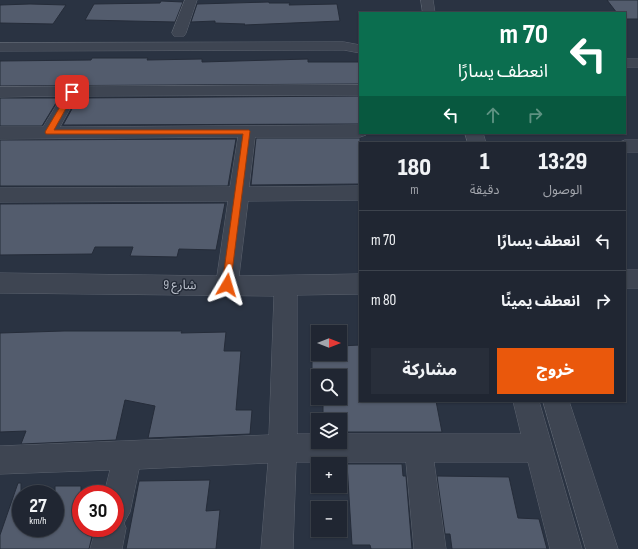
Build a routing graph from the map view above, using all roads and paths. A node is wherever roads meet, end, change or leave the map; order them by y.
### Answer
1 (191, 0) edge
2 (427, 0) edge
3 (429, 12) edge
4 (164, 33) dead end
5 (179, 33) junction
6 (195, 33) dead end
7 (297, 33) dead end
8 (344, 33) dead end
9 (0, 34) edge
10 (39, 34) dead end
11 (0, 48) edge
12 (359, 49) edge
13 (626, 63) edge
14 (638, 63) edge
15 (359, 90) edge
16 (0, 92) edge
17 (72, 92) junction
18 (247, 131) junction
19 (359, 131) edge
20 (49, 132) junction
21 (0, 133) edge
22 (626, 146) edge
23 (638, 146) edge
24 (359, 193) edge
25 (239, 194) junction
26 (0, 195) edge
27 (626, 279) edge
28 (638, 279) edge
29 (0, 283) edge
30 (359, 284) edge
31 (227, 285) junction
32 (286, 286) junction
33 (526, 402) edge
34 (556, 402) edge
35 (418, 447) junction
36 (283, 448) junction
37 (538, 448) junction
38 (128, 456) junction
39 (0, 460) edge
40 (121, 485) edge
41 (109, 537) edge
42 (106, 549) edge
43 (277, 549) edge
44 (430, 549) edge
45 (566, 549) edge
46 (602, 549) edge

1 - 5 street
2 - 3 street
4 - 5 street
5 - 6 street
7 - 8 street
9 - 10 street
11 - 12 street
13 - 14 street
15 - 17 street
16 - 17 street
17 - 20 street
18 - 19 street
18 - 20 street
18 - 25 street
20 - 21 street
22 - 23 street
24 - 25 street
25 - 26 street
25 - 31 street
27 - 28 street
29 - 31 street, شارع 9
30 - 32 street, شارع 9
31 - 32 street, شارع 9
32 - 36 street
33 - 37 street
34 - 46 street
35 - 36 street
35 - 37 street
35 - 44 street
36 - 38 street
36 - 43 street
37 - 45 street
38 - 39 street
38 - 40 street
41 - 42 street

